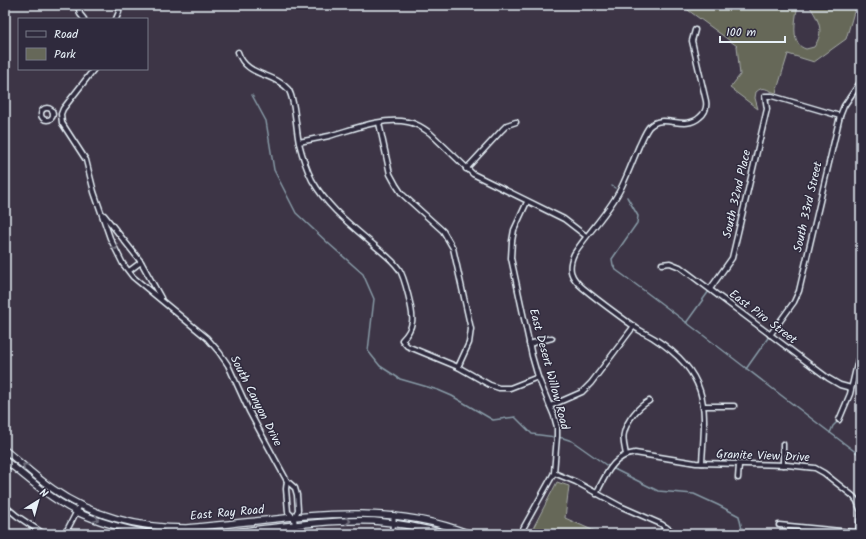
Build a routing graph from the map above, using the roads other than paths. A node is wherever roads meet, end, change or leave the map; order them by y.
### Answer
1 (78, 5) edge
2 (120, 5) edge
3 (83, 18) edge
4 (116, 18) edge
5 (695, 30) dead end
6 (238, 52) dead end
7 (93, 70) edge
8 (861, 81) edge
9 (53, 114) dead end
10 (61, 114) junction
11 (840, 116) junction
12 (516, 122) dead end
13 (379, 123) junction
14 (299, 142) junction
15 (466, 169) junction
16 (527, 202) junction
17 (101, 211) junction
18 (586, 236) junction
19 (141, 262) junction
20 (662, 264) dead end
21 (129, 271) junction
22 (710, 289) junction
23 (165, 303) junction
24 (634, 326) junction
25 (770, 335) junction
26 (552, 338) dead end
27 (529, 344) junction
28 (861, 347) edge
29 (458, 366) junction
30 (538, 377) junction
31 (851, 388) junction
32 (649, 401) dead end
33 (550, 406) junction
34 (703, 406) junction
35 (734, 406) dead end
36 (839, 420) dead end
37 (783, 444) dead end
38 (5, 450) edge
39 (626, 455) junction
40 (5, 460) edge
41 (702, 464) junction
42 (739, 465) junction
43 (783, 465) junction
44 (554, 473) junction
45 (738, 478) dead end
46 (287, 481) junction
47 (596, 494) junction
48 (297, 500) junction
49 (287, 501) junction
50 (80, 505) junction
51 (5, 506) edge
52 (76, 511) junction
53 (394, 515) junction
54 (295, 522) junction
55 (394, 523) junction
56 (779, 525) dead end
57 (666, 527) junction
58 (859, 533) edge
59 (44, 534) edge
60 (65, 534) edge
61 (151, 534) edge
62 (218, 534) edge
63 (296, 534) edge
64 (392, 534) edge
65 (447, 534) edge
66 (470, 534) edge
67 (520, 534) edge
68 (661, 534) edge
69 (676, 534) edge

1 - 3 street
2 - 4 street
5 - 18 street
6 - 14 street
7 - 10 street
8 - 11 street, South 33rd Street
9 - 10 street
10 - 17 street, South Canyon Drive
11 - 22 street, South 32nd Place
11 - 25 street, South 33rd Street
12 - 15 street
13 - 14 street
13 - 15 street
13 - 29 street
14 - 29 street
15 - 16 street
16 - 18 street
16 - 27 street, East Desert Willow Road
17 - 19 street, South Canyon Drive
17 -> 21 street, South Canyon Drive
18 - 24 street
19 - 21 street
19 - 23 street, South Canyon Drive
20 - 22 street, East Piro Street
21 - 23 street, South Canyon Drive
22 - 25 street, East Piro Street
23 - 46 street, South Canyon Drive
24 - 33 street
24 - 34 street
25 - 31 street, East Piro Street
26 - 27 street
27 - 30 street, East Desert Willow Road
28 - 31 street
29 - 30 street
30 - 33 street, East Desert Willow Road
31 - 36 street
32 - 39 street
33 - 44 street, East Desert Willow Road
34 - 35 street
34 - 41 street
37 - 43 street
50 -> 38 main road, East Ray Road
39 - 41 street, Granite View Drive
39 - 47 street
40 - 52 main road
41 - 42 street, Granite View Drive
42 - 43 street, Granite View Drive
42 - 45 street
43 - 58 street, Granite View Drive
44 - 47 street
44 - 67 street
46 - 48 street, South Canyon Drive
46 - 49 street, South Canyon Drive
47 - 57 street
48 - 49 street
48 - 54 street
49 - 54 street, South Canyon Drive
50 - 52 street
50 - 54 main road, East Ray Road
51 - 59 street
52 - 60 street
52 -> 61 main road
53 - 54 main road, East Ray Road
53 - 55 street
53 - 66 main road, East Ray Road
54 -> 55 main road, East Ray Road
54 - 62 main road, East Ray Road
54 - 63 street
55 - 64 street
55 - 65 main road, East Ray Road
56 - 58 street
57 - 68 street
57 - 69 street

